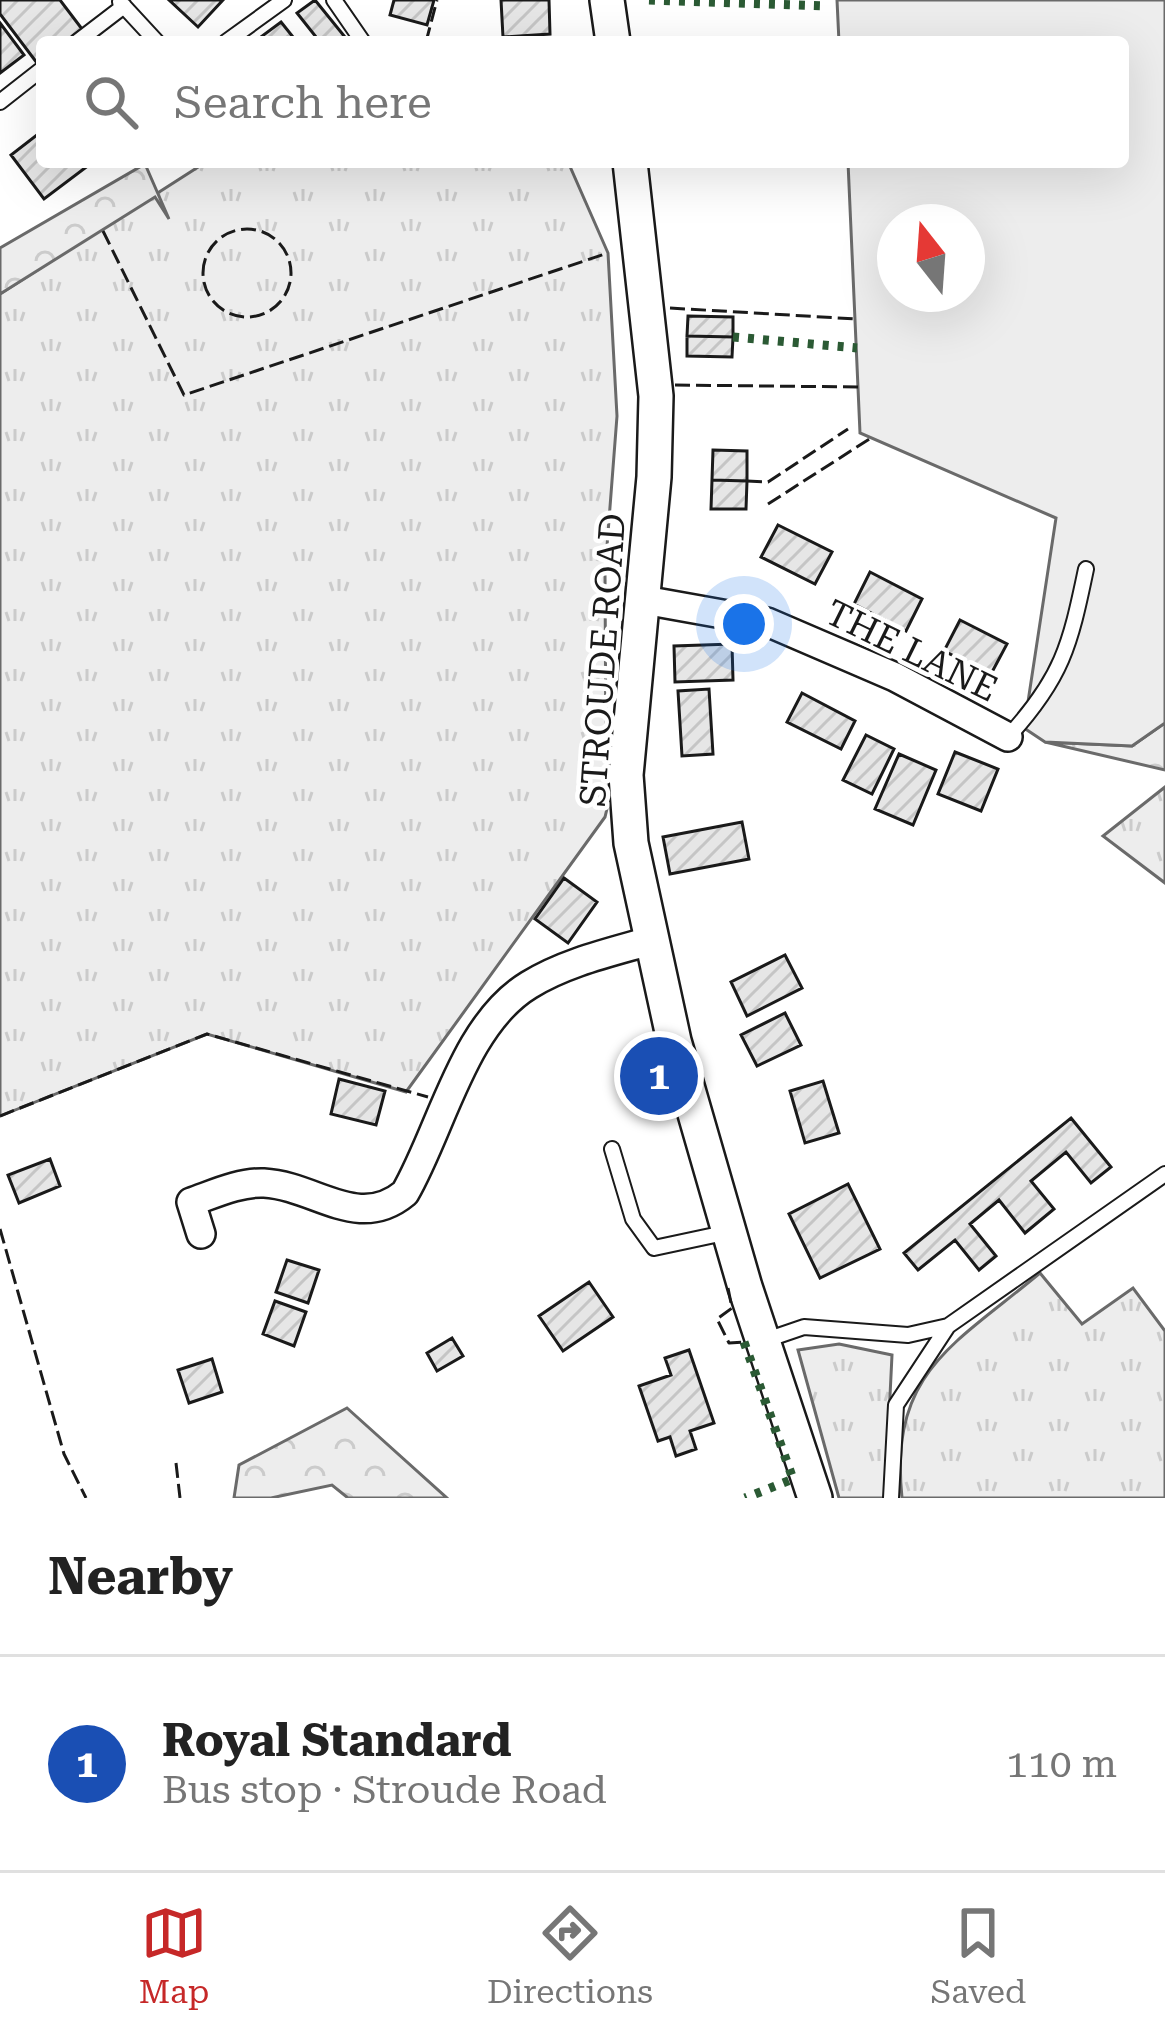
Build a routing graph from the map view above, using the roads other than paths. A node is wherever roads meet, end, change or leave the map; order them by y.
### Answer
1 (284, 0) edge
2 (334, 0) edge
3 (607, 0) edge
4 (121, 3) edge
5 (84, 36) edge
6 (151, 36) edge
7 (234, 36) edge
8 (359, 36) edge
9 (612, 36) edge
10 (36, 74) edge
11 (0, 102) edge
12 (631, 168) edge
13 (1086, 568) dead end
14 (644, 600) junction
15 (1008, 737) joint
16 (653, 940) junction
17 (612, 1149) dead end
18 (1165, 1174) edge
19 (729, 1232) junction
20 (201, 1234) dead end
21 (948, 1326) junction
22 (766, 1340) junction
23 (815, 1498) edge
24 (891, 1498) edge

1 - 7 lane
2 - 8 lane
3 - 9 street
4 - 5 lane
4 - 6 lane
10 - 11 lane
12 - 14 street, STROUDE ROAD
13 - 15 lane
14 - 15 street, THE LANE
14 - 16 street, STROUDE ROAD
16 - 19 street, STROUDE ROAD
16 - 20 street
17 - 19 lane
18 - 21 lane
19 - 22 street, STROUDE ROAD
21 - 22 lane
21 - 24 lane
22 - 23 street, STROUDE ROAD

